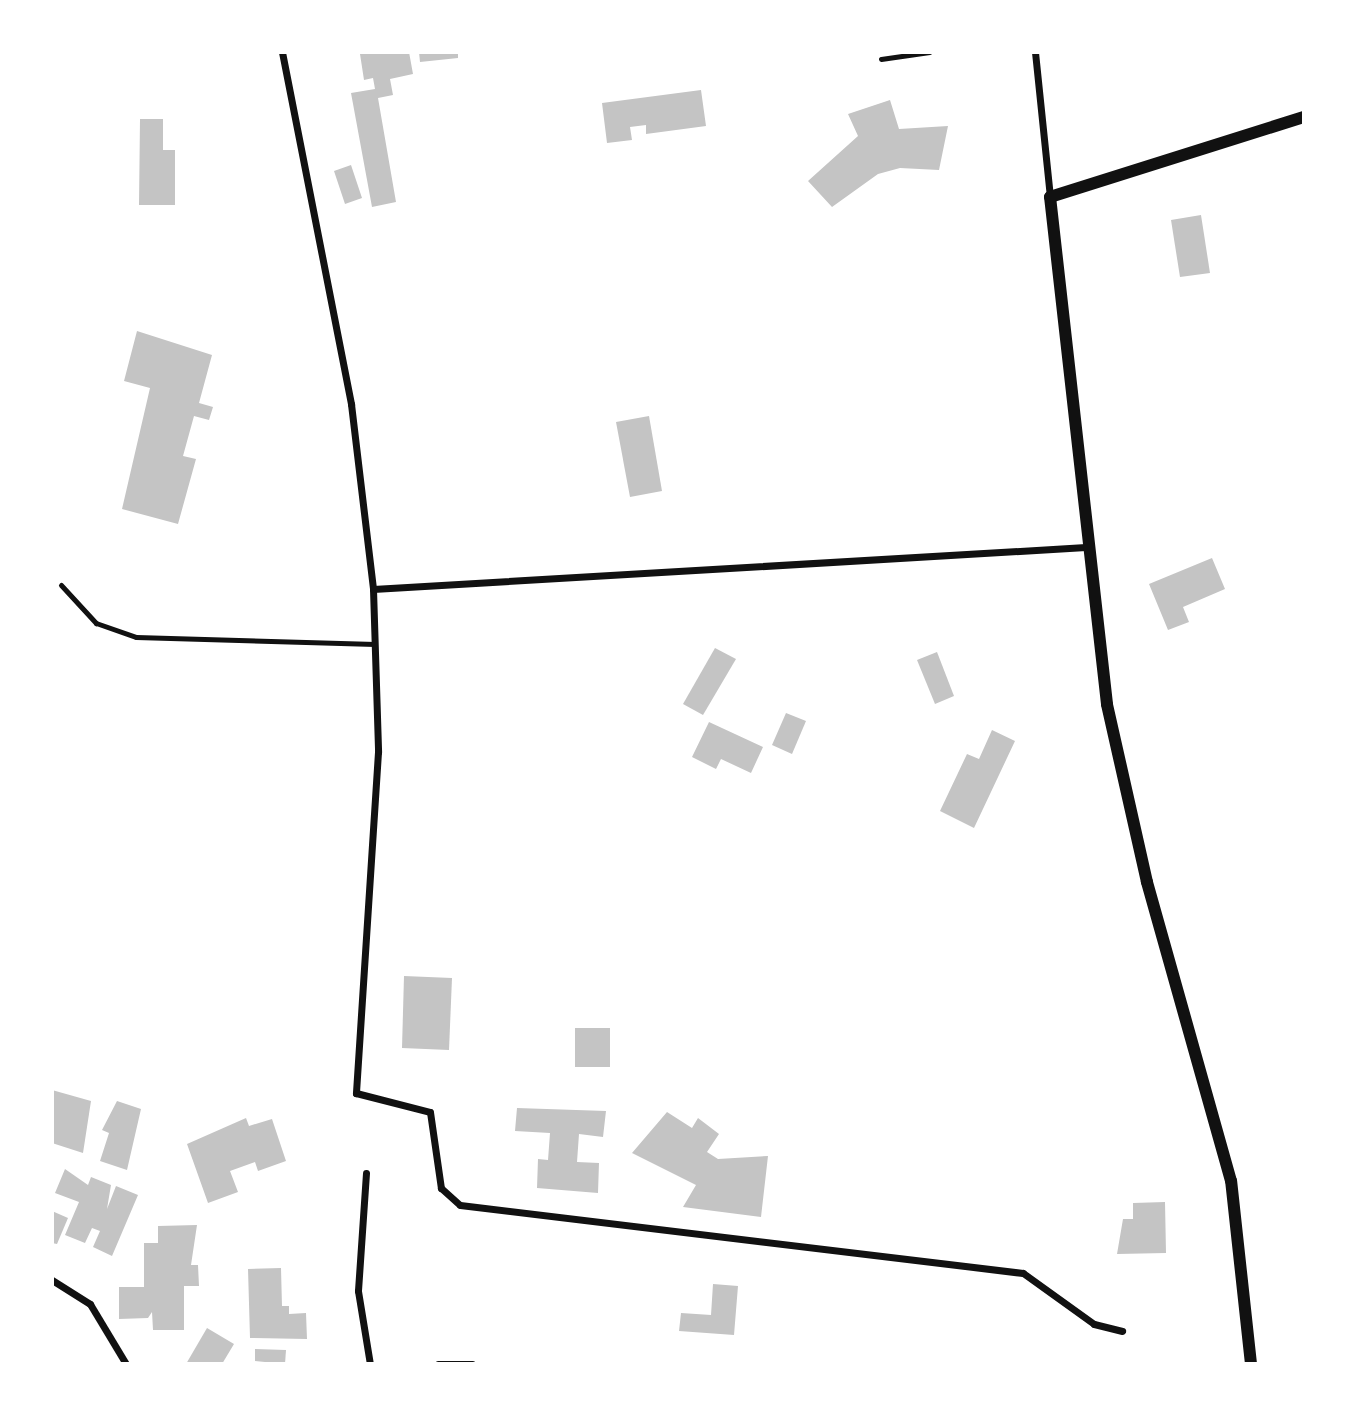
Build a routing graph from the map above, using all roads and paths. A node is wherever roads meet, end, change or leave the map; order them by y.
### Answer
1 (282, 52) edge
2 (929, 52) edge
3 (1035, 52) edge
4 (881, 59) dead end
5 (1304, 117) edge
6 (1050, 197) junction
7 (1086, 547) junction
8 (61, 585) dead end
9 (373, 589) junction
10 (375, 644) junction
11 (366, 1174) dead end
12 (52, 1280) edge
13 (1122, 1331) dead end
14 (126, 1363) edge
15 (370, 1363) edge
16 (438, 1363) edge
17 (472, 1363) edge
18 (1251, 1363) edge

1 - 9 street
2 - 4 lane
3 - 6 street
5 - 6 street
6 - 7 street
7 - 9 street
7 - 18 street
8 - 10 lane
9 - 10 street
10 - 13 street
11 - 15 street
12 - 14 street
16 - 17 street

